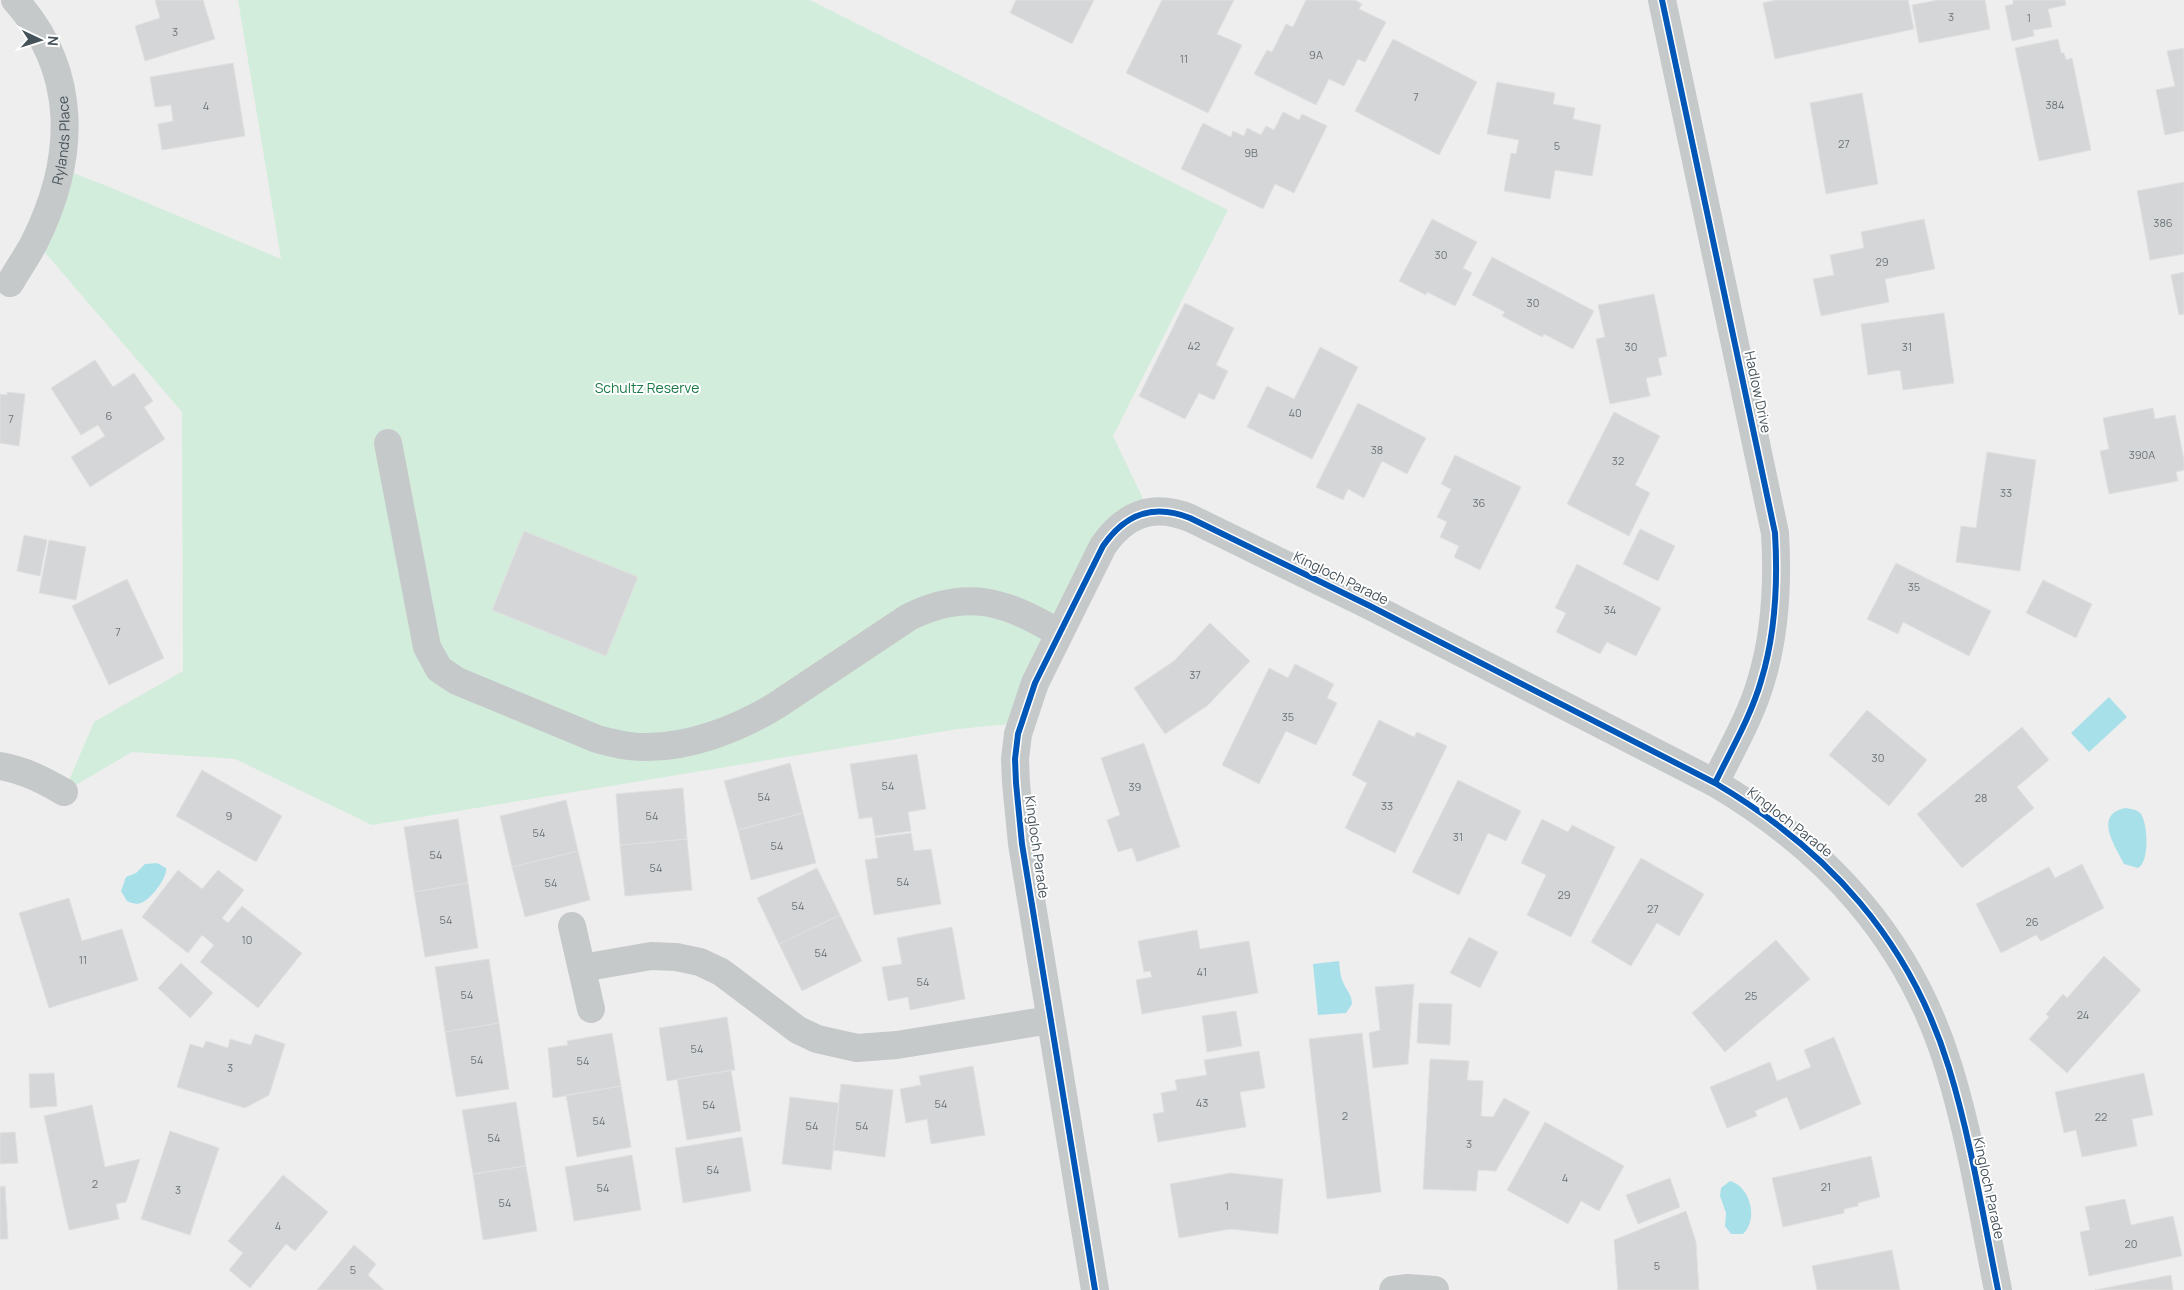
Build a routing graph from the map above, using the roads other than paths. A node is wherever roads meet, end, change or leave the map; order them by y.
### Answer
1 (15, 0) edge
2 (1662, 0) edge
3 (10, 283) dead end
4 (388, 443) dead end
5 (1059, 632) junction
6 (0, 766) edge
7 (1715, 783) junction
8 (64, 792) dead end
9 (572, 926) dead end
10 (582, 968) junction
11 (591, 1009) dead end
12 (1050, 1020) junction
13 (1095, 1290) edge
14 (1392, 1290) edge
15 (1434, 1290) edge
16 (1998, 1290) edge

1 - 3 street, Rylands Place
2 - 7 street, Hadlow Drive
4 - 5 street
5 - 7 street, Kingloch Parade
5 - 12 street, Kingloch Parade
6 - 8 street
7 - 16 street, Kingloch Parade
9 - 10 street
10 - 11 street
10 - 12 street
12 - 13 street, Kingloch Parade
14 - 15 street

